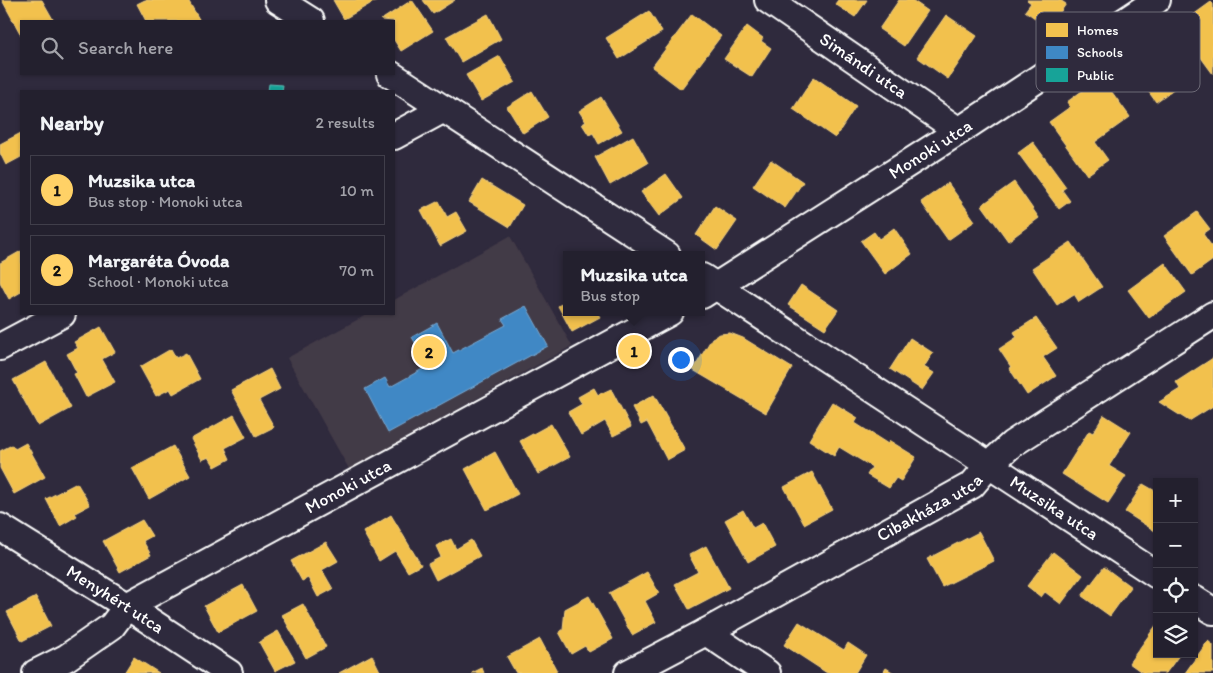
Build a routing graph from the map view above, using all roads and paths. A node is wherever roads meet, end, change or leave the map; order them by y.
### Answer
1 (278, 0) edge
2 (768, 0) edge
3 (1157, 0) edge
4 (1139, 12) edge
5 (309, 20) edge
6 (392, 75) edge
7 (1036, 80) edge
8 (444, 109) junction
9 (959, 131) junction
10 (395, 135) edge
11 (661, 251) edge
12 (706, 286) edge
13 (60, 315) edge
14 (1213, 315) edge
15 (663, 316) edge
16 (0, 347) edge
17 (989, 465) junction
18 (0, 527) edge
19 (1153, 572) edge
20 (1198, 602) edge
21 (127, 606) junction
22 (1213, 611) edge
23 (706, 632) junction
24 (36, 673) edge
25 (229, 673) edge
26 (628, 673) edge
27 (767, 673) edge

1 - 5 street
2 - 9 street, Simándi utca
3 - 4 street, Monoki utca
6 - 8 street
7 - 9 street, Monoki utca
8 - 10 street
8 - 11 street
9 - 12 street, Monoki utca
12 - 17 street, Muzsika utca
13 - 16 street
14 - 17 street, Cibakháza utca
15 - 21 street, Monoki utca
17 - 19 street, Muzsika utca
17 - 23 street, Cibakháza utca
18 - 21 street, Menyhért utca
20 - 22 street
21 - 24 street, Monoki utca
21 - 25 street, Menyhért utca
23 - 26 street, Cibakháza utca
23 - 27 street

